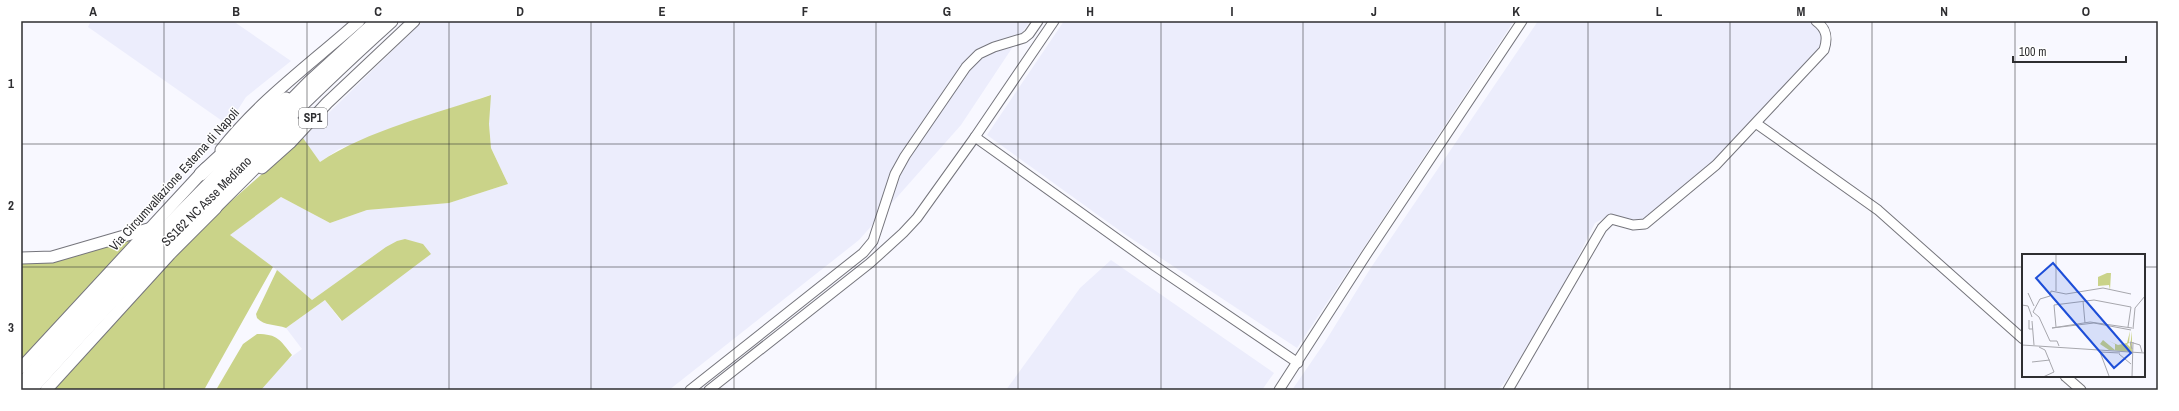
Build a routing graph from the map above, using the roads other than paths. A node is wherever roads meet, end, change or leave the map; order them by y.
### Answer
1 (359, 21) edge
2 (377, 21) edge
3 (391, 21) edge
4 (414, 21) edge
5 (1038, 21) edge
6 (1054, 21) edge
7 (1522, 21) edge
8 (1816, 21) edge
9 (362, 47) junction
10 (310, 82) junction
11 (1757, 124) junction
12 (975, 137) junction
13 (201, 174) junction
14 (210, 212) junction
15 (150, 229) junction
16 (21, 258) edge
17 (2022, 338) edge
18 (1298, 363) junction
19 (21, 368) edge
20 (2066, 377) edge
21 (21, 385) edge
22 (30, 390) edge
23 (46, 390) edge
24 (690, 390) edge
25 (709, 390) edge
26 (1279, 390) edge
27 (1508, 390) edge
28 (2081, 390) edge

1 - 13 main road, Via Circumvallazione Esterna di Napoli
2 - 10 highway, SS162 NC Asse Mediano
3 - 9 highway, SS162 NC Asse Mediano
4 - 14 main road, SP1
5 - 24 street
6 - 12 street
7 - 18 street
8 - 11 street
9 - 14 highway
9 - 22 highway, SS162 NC Asse Mediano
10 - 13 highway
10 - 21 highway, SS162 NC Asse Mediano
11 - 17 street
11 - 27 street
12 - 18 street
12 - 25 street
13 - 15 main road, Via Circumvallazione Esterna di Napoli
14 - 23 main road, SP1
15 - 16 main road
15 - 19 main road, Via Circumvallazione Esterna di Napoli
18 - 26 street
20 - 28 street

